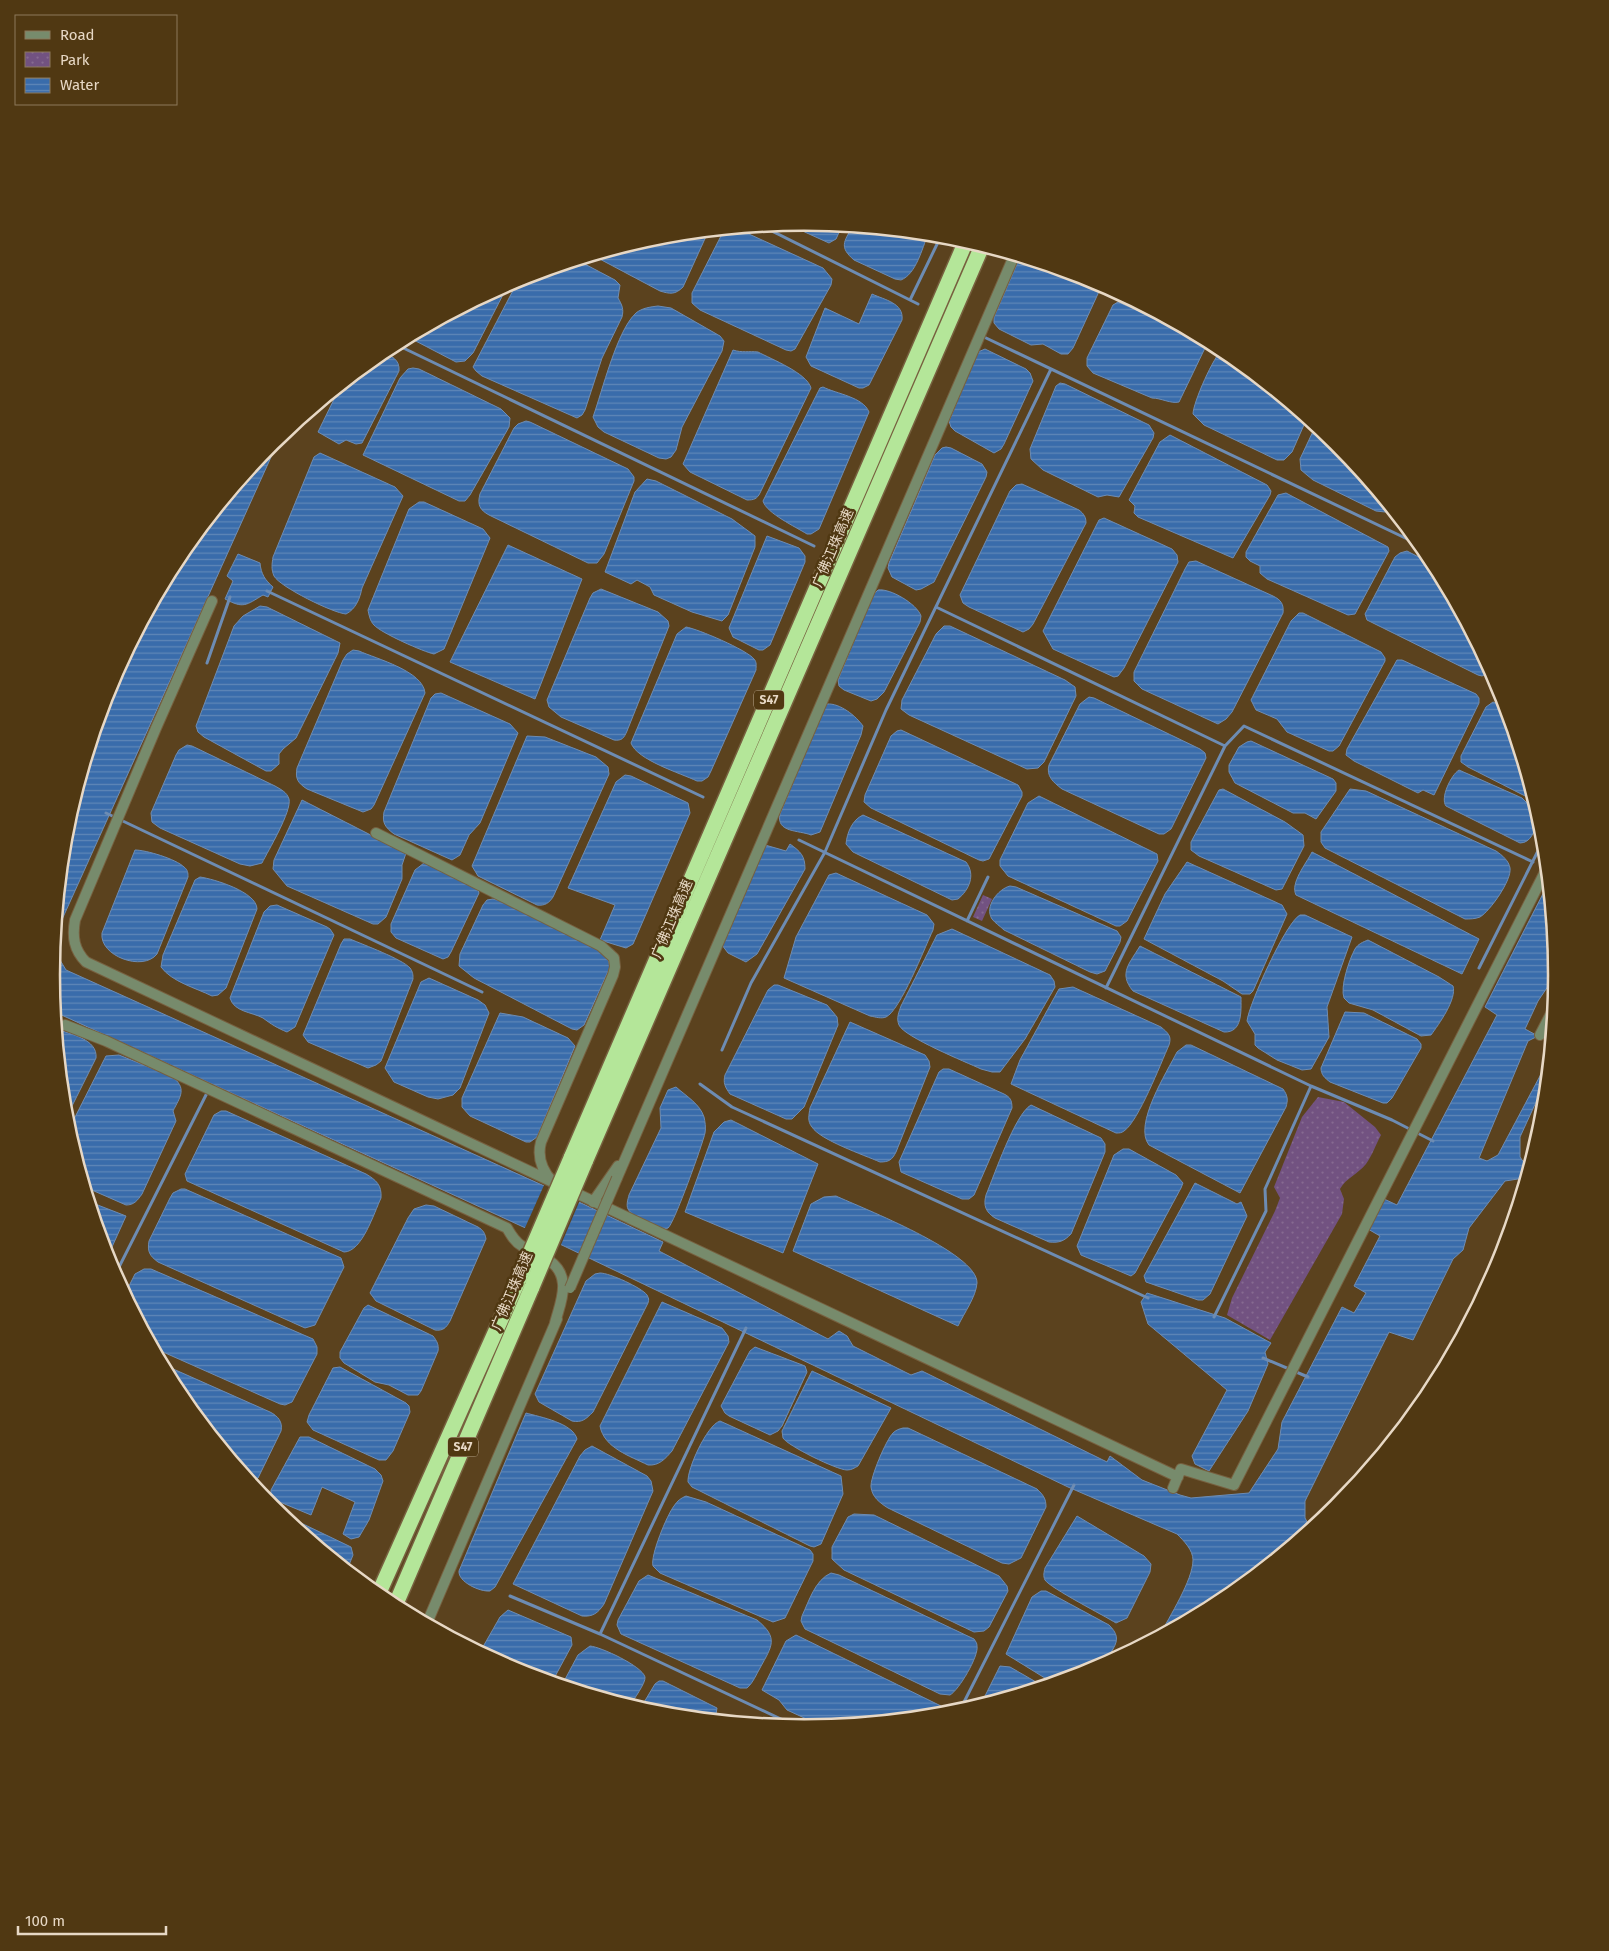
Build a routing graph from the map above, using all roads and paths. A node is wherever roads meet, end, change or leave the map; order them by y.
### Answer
1 (963, 248) edge
2 (979, 252) edge
3 (1012, 261) edge
4 (212, 601) dead end
5 (376, 833) dead end
6 (1543, 876) edge
7 (1547, 1021) edge
8 (65, 1025) dead end
9 (1540, 1035) dead end
10 (631, 1147) junction
11 (578, 1160) junction
12 (559, 1186) junction
13 (594, 1202) junction
14 (525, 1283) junction
15 (556, 1323) junction
16 (1178, 1477) junction
17 (1172, 1488) dead end
18 (381, 1588) edge
19 (398, 1599) edge
20 (429, 1618) edge

1 - 11 highway, 广佛江珠高速 / S47
2 - 11 highway, 广佛江珠高速 / S47
3 - 10 street
4 - 12 street
5 - 12 street
6 - 16 street
7 - 9 street
8 - 15 street
10 - 13 street
10 - 15 street, bridge
11 - 14 highway, 广佛江珠高速 / S47, bridge
12 - 13 street
13 - 16 street
14 - 18 highway, 广佛江珠高速 / S47
14 - 19 highway, 广佛江珠高速 / S47
15 - 20 street
16 - 17 street

